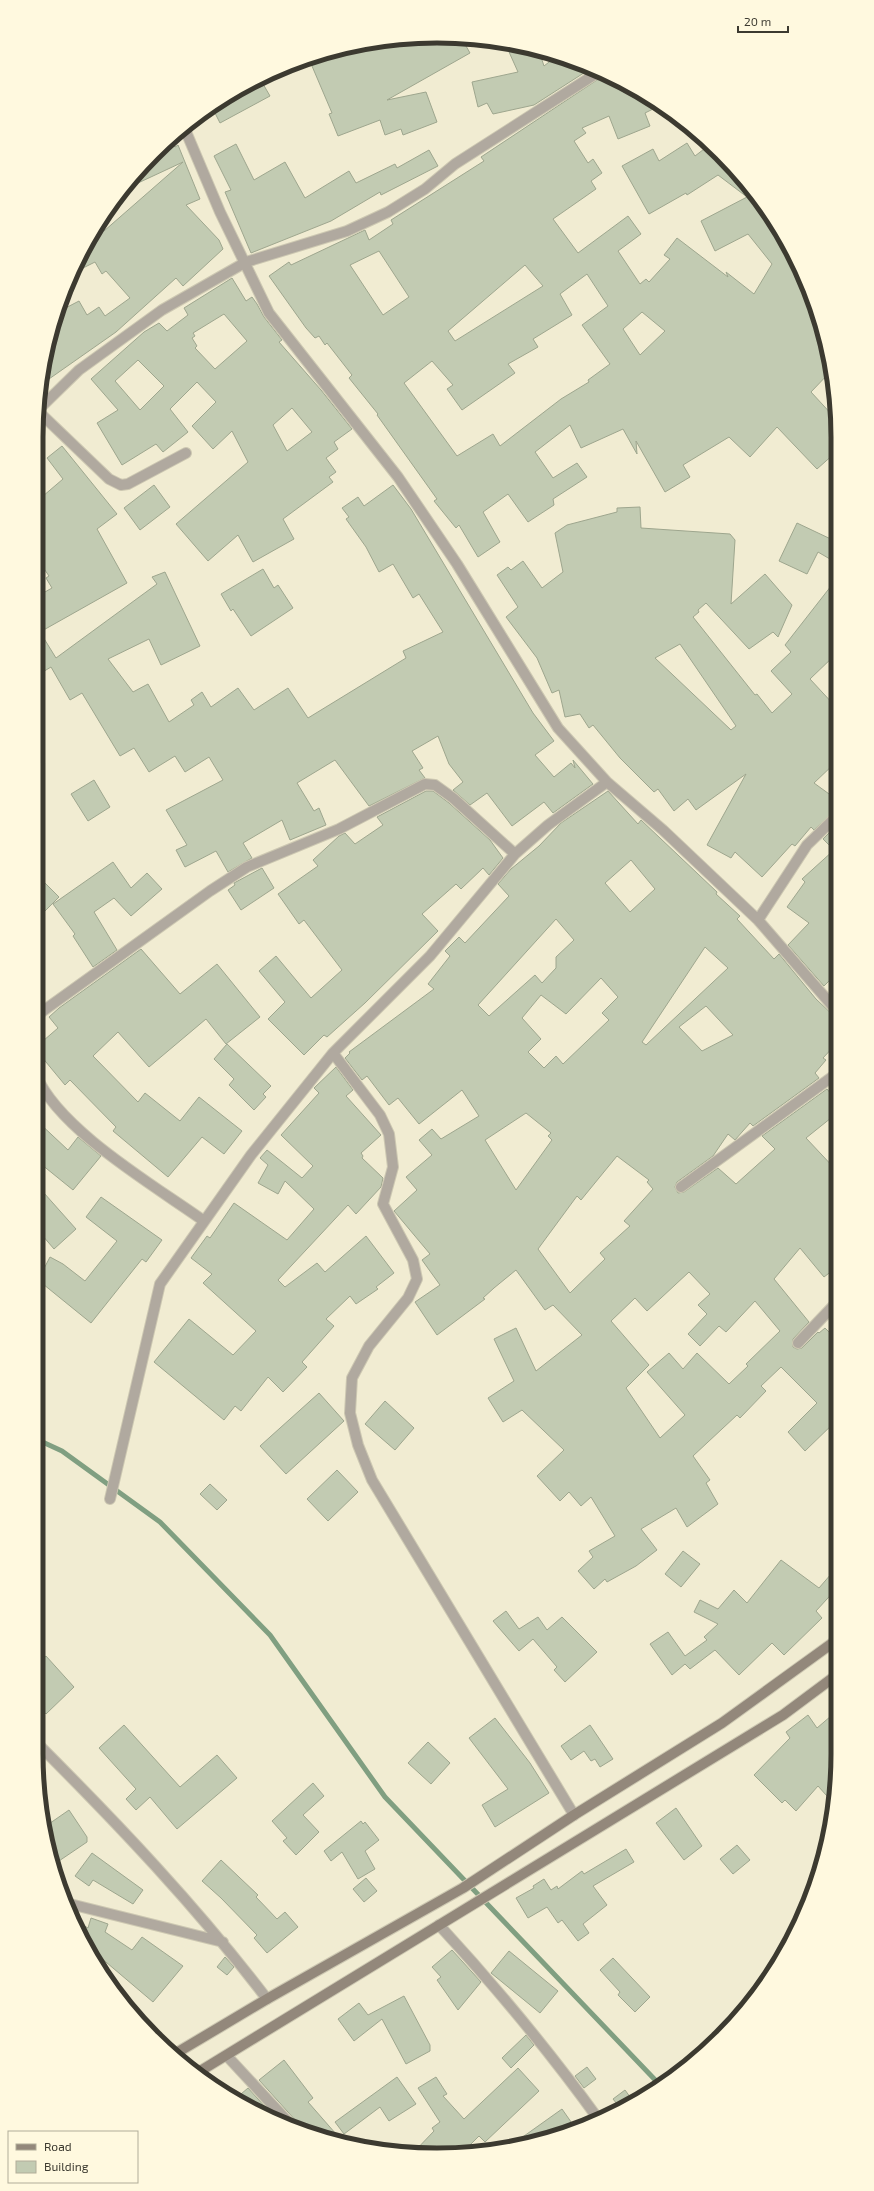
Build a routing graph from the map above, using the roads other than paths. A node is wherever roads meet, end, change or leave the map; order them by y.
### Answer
1 (593, 75) edge
2 (187, 133) edge
3 (246, 262) junction
4 (45, 404) edge
5 (44, 417) edge
6 (186, 453) dead end
7 (607, 782) junction
8 (831, 822) edge
9 (515, 854) junction
10 (758, 920) junction
11 (831, 1004) edge
12 (43, 1011) edge
13 (333, 1053) junction
14 (831, 1078) edge
15 (43, 1089) edge
16 (681, 1187) dead end
17 (204, 1221) junction
18 (831, 1308) edge
19 (798, 1343) dead end
20 (110, 1499) dead end
21 (831, 1644) edge
22 (831, 1679) edge
23 (43, 1749) edge
24 (574, 1815) junction
25 (73, 1905) edge
26 (439, 1925) junction
27 (224, 1942) junction
28 (267, 1999) junction
29 (179, 2052) edge
30 (227, 2056) junction
31 (202, 2070) edge
32 (595, 2115) edge
33 (283, 2117) edge

1 - 3 street
2 - 3 street
3 - 4 street
3 - 7 street
5 - 6 street
7 - 9 street
7 - 10 street
8 - 10 street
9 - 12 street
9 - 13 street
10 - 11 street
13 - 17 street
13 - 24 street
14 - 16 street
15 - 17 street
17 - 20 street
18 - 19 street
21 - 24 main road
22 - 26 main road
23 - 27 street
24 - 28 main road
25 - 27 street
26 - 30 main road
26 - 32 street
27 - 28 street
28 - 29 main road
30 - 31 main road
30 - 33 street

